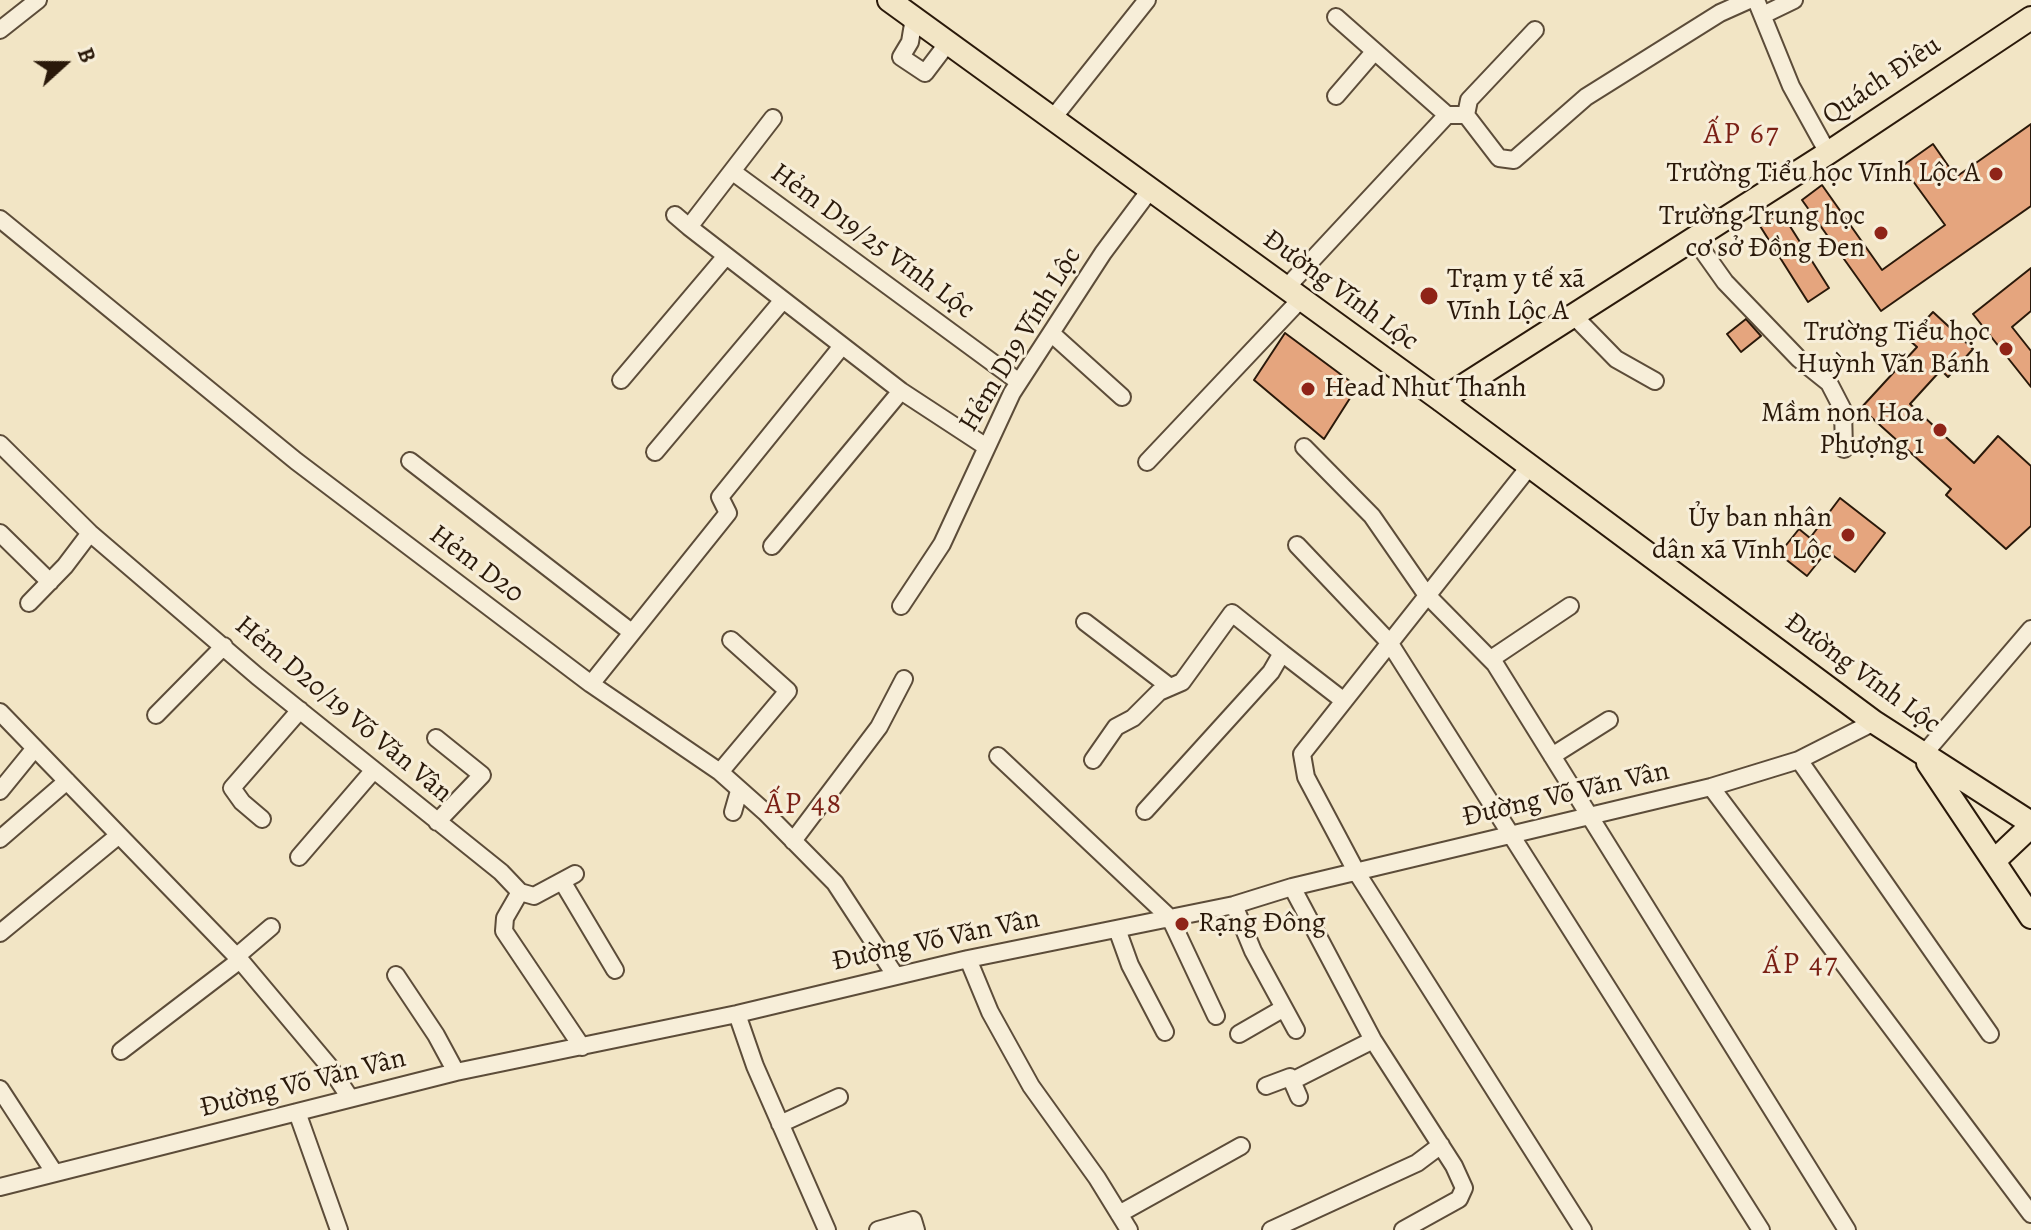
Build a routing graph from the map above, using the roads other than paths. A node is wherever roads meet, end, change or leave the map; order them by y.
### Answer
1 (38, 0) edge
2 (889, 0) edge
3 (1147, 0) edge
4 (1749, 0) edge
5 (1794, 0) edge
6 (1759, 8) edge
7 (1336, 17) dead end
8 (914, 18) junction
9 (2031, 18) edge
10 (0, 30) edge
11 (1535, 30) dead end
12 (947, 44) junction
13 (1374, 52) junction
14 (1336, 96) dead end
15 (1447, 115) junction
16 (1466, 115) junction
17 (773, 118) dead end
18 (1053, 118) junction
19 (1828, 153) junction
20 (733, 172) junction
21 (1150, 190) junction
22 (675, 215) dead end
23 (0, 219) edge
24 (689, 227) junction
25 (1693, 237) junction
26 (726, 256) junction
27 (1293, 294) junction
28 (783, 300) junction
29 (1573, 315) junction
30 (1051, 333) junction
31 (842, 346) junction
32 (621, 380) dead end
33 (1655, 381) dead end
34 (1019, 382) junction
35 (901, 391) junction
36 (1122, 397) dead end
37 (1441, 400) junction
38 (0, 444) edge
39 (985, 446) junction
40 (1304, 447) dead end
41 (1844, 449) dead end
42 (655, 452) dead end
43 (410, 461) dead end
44 (1147, 462) dead end
45 (1529, 467) junction
46 (0, 533) edge
47 (90, 533) junction
48 (1297, 545) dead end
49 (772, 546) dead end
50 (50, 582) junction
51 (1426, 594) junction
52 (29, 603) dead end
53 (901, 606) dead end
54 (1570, 606) dead end
55 (1085, 622) dead end
56 (2031, 629) edge
57 (630, 631) junction
58 (731, 640) dead end
59 (1389, 642) junction
60 (224, 646) junction
61 (1282, 653) junction
62 (1491, 659) junction
63 (904, 679) dead end
64 (591, 684) junction
65 (1170, 687) junction
66 (1344, 701) junction
67 (300, 710) junction
68 (0, 712) edge
69 (156, 715) dead end
70 (1609, 720) dead end
71 (1874, 722) junction
72 (436, 738) dead end
73 (35, 748) junction
74 (1923, 755) junction
75 (998, 756) dead end
76 (1552, 756) junction
77 (1093, 760) dead end
78 (1799, 760) junction
79 (373, 771) junction
80 (720, 772) junction
81 (67, 781) junction
82 (1711, 787) junction
83 (0, 791) edge
84 (1145, 811) dead end
85 (1588, 816) junction
86 (262, 819) dead end
87 (437, 822) junction
88 (2031, 825) edge
89 (1511, 834) junction
90 (119, 835) junction
91 (0, 839) edge
92 (793, 841) junction
93 (299, 857) dead end
94 (1994, 861) junction
95 (1357, 873) junction
96 (1292, 887) junction
97 (520, 892) junction
98 (1234, 905) junction
99 (2031, 917) edge
100 (1170, 918) junction
101 (271, 927) dead end
102 (1117, 929) junction
103 (0, 933) edge
104 (238, 958) junction
105 (968, 959) junction
106 (615, 970) dead end
107 (396, 975) dead end
108 (895, 975) junction
109 (1284, 1008) junction
110 (737, 1014) junction
111 (1216, 1016) dead end
112 (1296, 1030) dead end
113 (1165, 1032) dead end
114 (1239, 1034) dead end
115 (1990, 1034) dead end
116 (1373, 1040) junction
117 (582, 1047) junction
118 (121, 1051) dead end
119 (456, 1072) junction
120 (1292, 1081) junction
121 (1266, 1086) dead end
122 (0, 1089) edge
123 (839, 1097) dead end
124 (1299, 1097) dead end
125 (350, 1098) junction
126 (297, 1112) junction
127 (780, 1124) junction
128 (1441, 1145) junction
129 (1241, 1146) dead end
130 (54, 1172) junction
131 (0, 1187) edge
132 (1119, 1214) junction
133 (2031, 1214) edge
134 (339, 1230) edge
135 (827, 1230) edge
136 (878, 1230) edge
137 (916, 1230) edge
138 (1129, 1230) edge
139 (1271, 1230) edge
140 (1403, 1230) edge
141 (1583, 1230) edge
142 (1761, 1230) edge
143 (1847, 1230) edge

1 - 10 street
2 - 8 main road, Đường Vĩnh Lộc
3 - 18 street
4 - 16 street
5 - 6 street
6 - 19 street
7 - 13 street
8 - 12 main road, Đường Vĩnh Lộc
8 - 12 street
9 - 19 main road, Quách Điêu
11 - 16 street
12 - 18 main road, Đường Vĩnh Lộc
13 - 14 street
13 - 15 street
15 - 16 street
15 - 27 street
17 - 20 street
18 - 21 main road, Đường Vĩnh Lộc
19 - 25 main road, Quách Điêu
20 - 24 street
20 - 34 street, Hẻm D19/25 Vĩnh Lộc
21 - 27 main road, Đường Vĩnh Lộc
21 - 30 street, Hẻm D19 Vĩnh Lộc
22 - 24 street
23 - 64 street, Hẻm D20
24 - 26 street
25 - 29 main road, Quách Điêu
25 - 41 street
26 - 28 street
26 - 32 street
27 - 37 main road, Đường Vĩnh Lộc
27 - 44 street
28 - 31 street
28 - 42 street
29 - 33 street
29 - 37 main road, Quách Điêu
30 - 34 street, Hẻm D19 Vĩnh Lộc
30 - 36 street
31 - 35 street
31 - 57 street
34 - 39 street, Hẻm D19 Vĩnh Lộc
35 - 39 street
35 - 49 street
37 - 45 main road, Đường Vĩnh Lộc
38 - 47 street, Hẻm D20/19 Võ Văn Vân
39 - 53 street, Hẻm D19 Vĩnh Lộc
40 - 51 street
43 - 57 street
45 - 51 street
45 - 71 main road, Đường Vĩnh Lộc
46 - 50 street
47 - 50 street
47 - 60 street, Hẻm D20/19 Võ Văn Vân
48 - 59 street
50 - 52 street
51 - 59 street
51 - 62 street
54 - 62 street
55 - 65 street
56 - 74 street
57 - 64 street
58 - 80 street
59 - 66 street
59 - 89 street
60 - 67 street, Hẻm D20/19 Võ Văn Vân
60 - 69 street
61 - 65 street
61 - 66 street
61 - 84 street
62 - 76 street
63 - 92 street
64 - 80 street, Hẻm D20
65 - 77 street
66 - 95 street
67 - 79 street, Hẻm D20/19 Võ Văn Vân
67 - 86 street
68 - 73 street
70 - 76 street
71 - 74 main road, Đường Vĩnh Lộc
71 - 78 street, Đường Võ Văn Vân
72 - 87 street
73 - 81 street
73 - 83 street
74 - 88 main road, Đường Vĩnh Lộc
74 - 94 main road
75 - 100 street
76 - 85 street
78 - 82 street, Đường Võ Văn Vân
78 - 115 street
79 - 87 street, Hẻm D20/19 Võ Văn Vân
79 - 93 street
80 - 92 street, Hẻm D20
81 - 90 street
81 - 91 street
82 - 85 street, Đường Võ Văn Vân
82 - 133 street
85 - 89 street, Đường Võ Văn Vân
85 - 143 street
87 - 97 street, Hẻm D20/19 Võ Văn Vân
88 - 94 main road
89 - 95 street, Đường Võ Văn Vân
89 - 142 street
90 - 103 street
90 - 104 street
92 - 108 street, Hẻm D20
94 - 99 main road
95 - 96 street, Đường Võ Văn Vân
95 - 141 street
96 - 98 street, Đường Võ Văn Vân
96 - 116 street
97 - 106 street
97 - 117 street
98 - 100 street, Đường Võ Văn Vân
98 - 109 street
100 - 102 street, Đường Võ Văn Vân
100 - 111 street
101 - 104 street
102 - 105 street, Đường Võ Văn Vân
102 - 113 street
104 - 118 street
104 - 125 street
105 - 108 street, Đường Võ Văn Vân
105 - 132 street
107 - 119 street
108 - 110 street, Đường Võ Văn Vân
109 - 112 street
109 - 114 street
110 - 117 street, Đường Võ Văn Vân
110 - 127 street
116 - 120 street
116 - 128 street
117 - 119 street, Đường Võ Văn Vân
119 - 125 street, Đường Võ Văn Vân
120 - 121 street
120 - 124 street
122 - 130 street
123 - 127 street
125 - 126 street, Đường Võ Văn Vân
126 - 130 street, Đường Võ Văn Vân
126 - 134 street
127 - 135 street
128 - 139 street
128 - 140 street
129 - 132 street
130 - 131 street, Đường Võ Văn Vân
132 - 138 street
136 - 137 street

